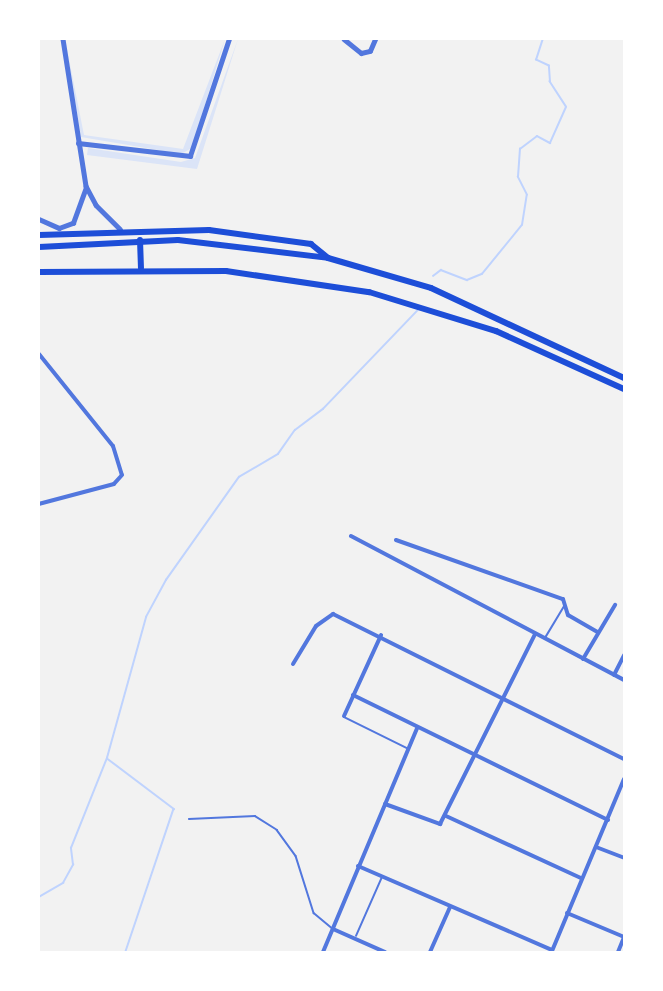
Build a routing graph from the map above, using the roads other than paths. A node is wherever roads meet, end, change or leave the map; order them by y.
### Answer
1 (63, 39) edge
2 (229, 39) edge
3 (345, 39) edge
4 (375, 39) edge
5 (78, 143) junction
6 (86, 186) junction
7 (39, 219) edge
8 (120, 229) junction
9 (39, 236) edge
10 (140, 240) junction
11 (39, 248) edge
12 (328, 258) junction
13 (141, 268) junction
14 (39, 272) edge
15 (39, 354) edge
16 (624, 378) edge
17 (624, 389) edge
18 (39, 504) edge
19 (351, 536) dead end
20 (396, 540) dead end
21 (564, 605) junction
22 (615, 605) dead end
23 (597, 632) junction
24 (535, 634) junction
25 (381, 635) junction
26 (545, 639) junction
27 (624, 655) edge
28 (583, 659) junction
29 (292, 664) dead end
30 (614, 675) junction
31 (624, 680) edge
32 (353, 695) junction
33 (504, 696) junction
34 (344, 716) joint
35 (417, 728) junction
36 (409, 749) junction
37 (474, 757) junction
38 (624, 759) edge
39 (624, 779) edge
40 (385, 804) junction
41 (445, 816) junction
42 (189, 819) dead end
43 (608, 819) junction
44 (596, 847) junction
45 (624, 858) edge
46 (358, 866) junction
47 (382, 876) junction
48 (581, 878) junction
49 (450, 907) junction
50 (567, 913) junction
51 (333, 929) junction
52 (624, 937) edge
53 (354, 939) junction
54 (552, 951) edge
55 (323, 952) edge
56 (385, 952) edge
57 (430, 952) edge
58 (618, 952) edge

1 - 5 street
2 - 5 street
3 - 4 street
5 - 6 street
6 - 7 street
6 - 8 street
8 - 9 highway
8 - 12 highway
10 - 11 highway
10 - 12 highway
10 - 13 highway
12 - 16 highway
13 - 14 highway
13 - 17 highway
15 - 18 street
19 - 24 street
20 - 21 street
21 - 23 street
21 - 26 lane
22 - 23 street
23 - 28 street
24 - 26 street
24 - 33 street
25 - 29 street
25 - 32 street
25 - 33 street
26 - 28 street
27 - 30 street
28 - 30 street
30 - 31 street
32 - 34 street
32 - 35 street
33 - 37 street
33 - 38 street
34 - 36 lane
35 - 36 street
35 - 37 street
36 - 40 street
37 - 41 street
37 - 43 street
39 - 43 street
40 - 41 street
40 - 46 street
41 - 48 street
42 - 51 lane
43 - 44 street
44 - 45 street
44 - 48 street
46 - 47 street
46 - 51 street
47 - 49 street
47 - 53 lane
48 - 50 street
49 - 54 street
49 - 57 street
50 - 52 street
50 - 54 street
51 - 53 street
51 - 55 street
52 - 58 street
53 - 56 street

